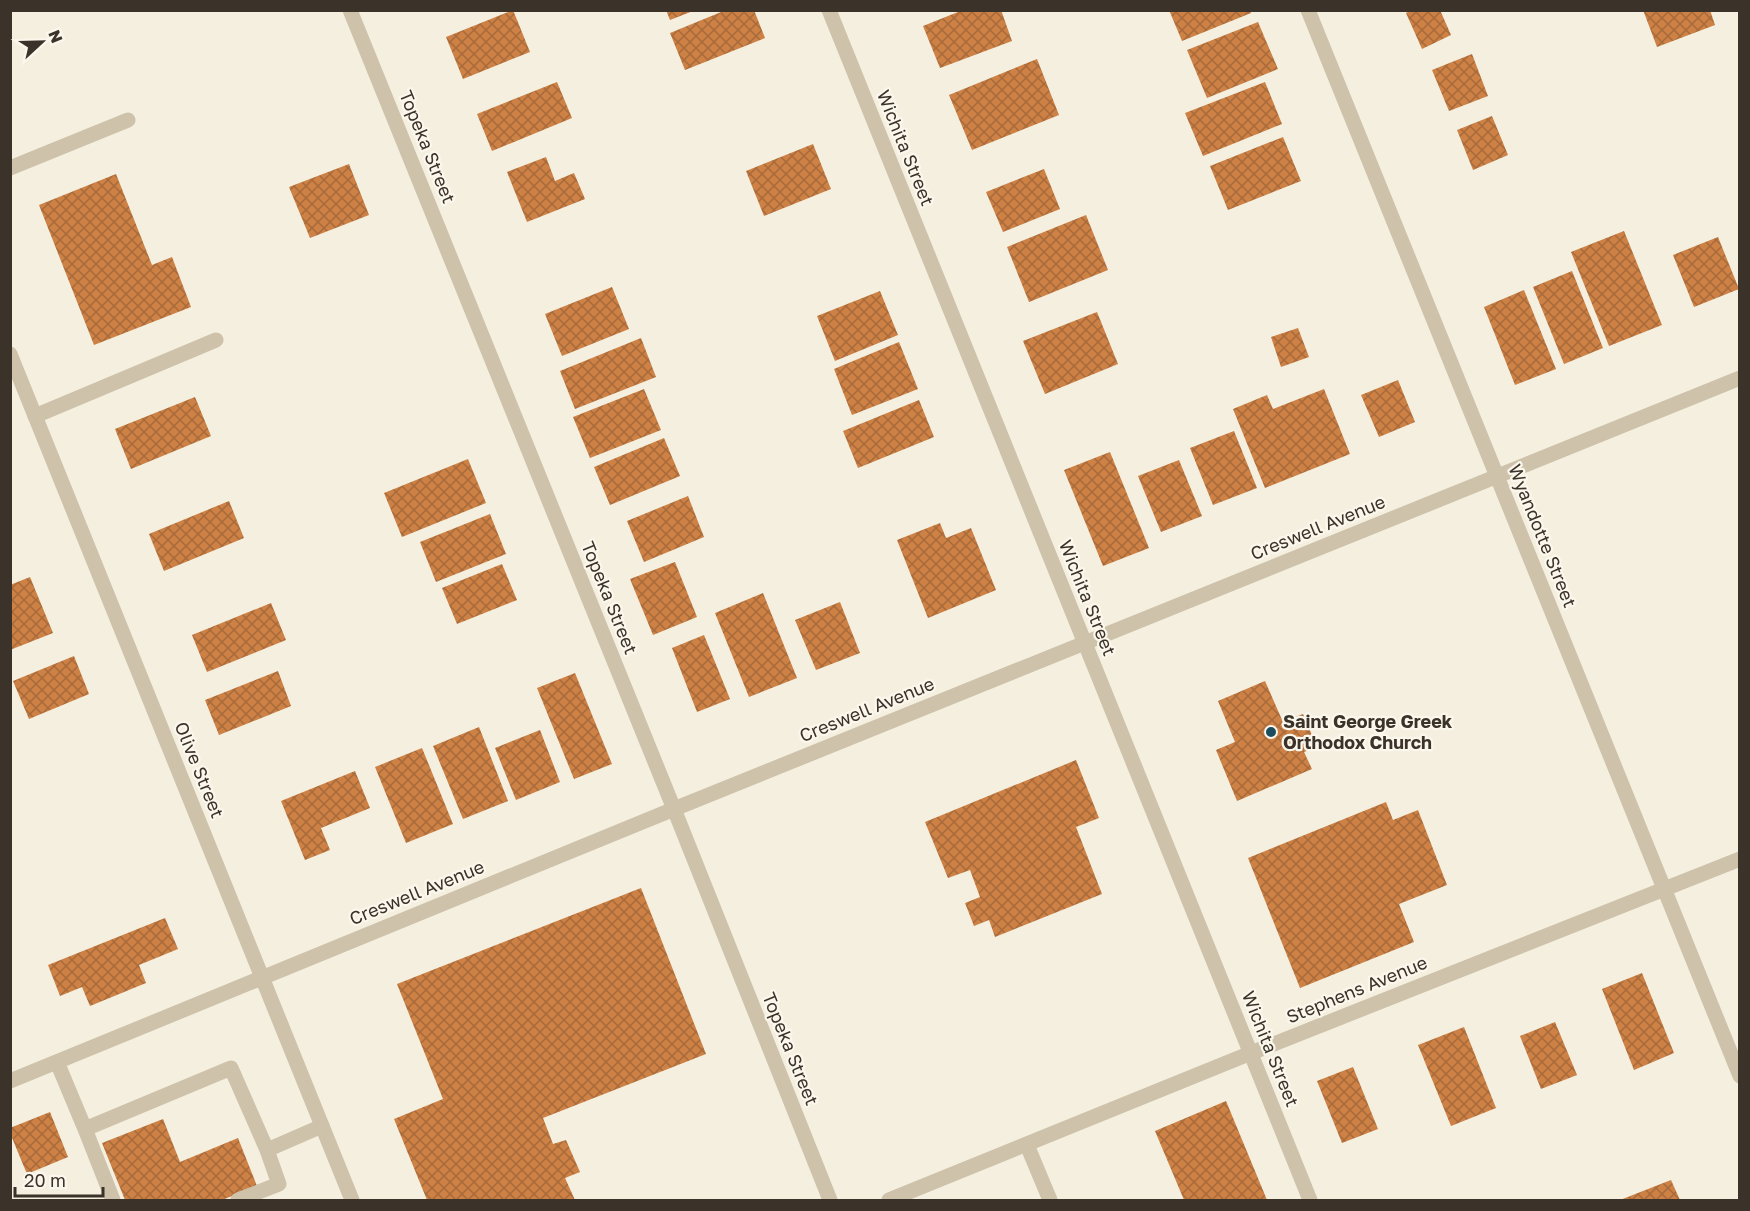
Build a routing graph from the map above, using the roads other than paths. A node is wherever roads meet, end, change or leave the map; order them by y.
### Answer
1 (350, 10) edge
2 (829, 10) edge
3 (1308, 10) edge
4 (128, 120) dead end
5 (10, 168) edge
6 (216, 340) dead end
7 (10, 354) edge
8 (1740, 378) edge
9 (36, 416) junction
10 (1497, 477) junction
11 (1084, 644) junction
12 (674, 809) junction
13 (1740, 859) edge
14 (1664, 888) junction
15 (262, 978) junction
16 (1251, 1053) junction
17 (57, 1062) junction
18 (1740, 1076) edge
19 (10, 1081) edge
20 (322, 1126) junction
21 (85, 1129) junction
22 (1026, 1145) junction
23 (267, 1150) junction
24 (113, 1200) edge
25 (238, 1200) edge
26 (352, 1200) edge
27 (830, 1200) edge
28 (889, 1200) edge
29 (1050, 1200) edge
30 (1310, 1200) edge

1 - 12 street, Topeka Street
2 - 11 street, Wichita Street
3 - 10 street, Wyandotte Street
4 - 5 street
6 - 9 street
7 - 9 street, Olive Street
8 - 10 street, Creswell Avenue
9 - 15 street, Olive Street
10 - 11 street, Creswell Avenue
10 - 14 street, Wyandotte Street
11 - 12 street, Creswell Avenue
11 - 16 street, Wichita Street
12 - 15 street, Creswell Avenue
12 - 27 street, Topeka Street
13 - 14 street, Stephens Avenue
14 - 16 street, Stephens Avenue
14 - 18 street, Wyandotte Street
15 - 17 street, Creswell Avenue
15 - 20 street, Olive Street
16 - 22 street, Stephens Avenue
16 - 30 street, Wichita Street
17 - 19 street, Creswell Avenue
17 - 21 street
20 - 23 street
20 - 26 street, Olive Street
21 - 23 street
21 - 24 street
22 - 28 street, Stephens Avenue
22 - 29 street
23 - 25 street

